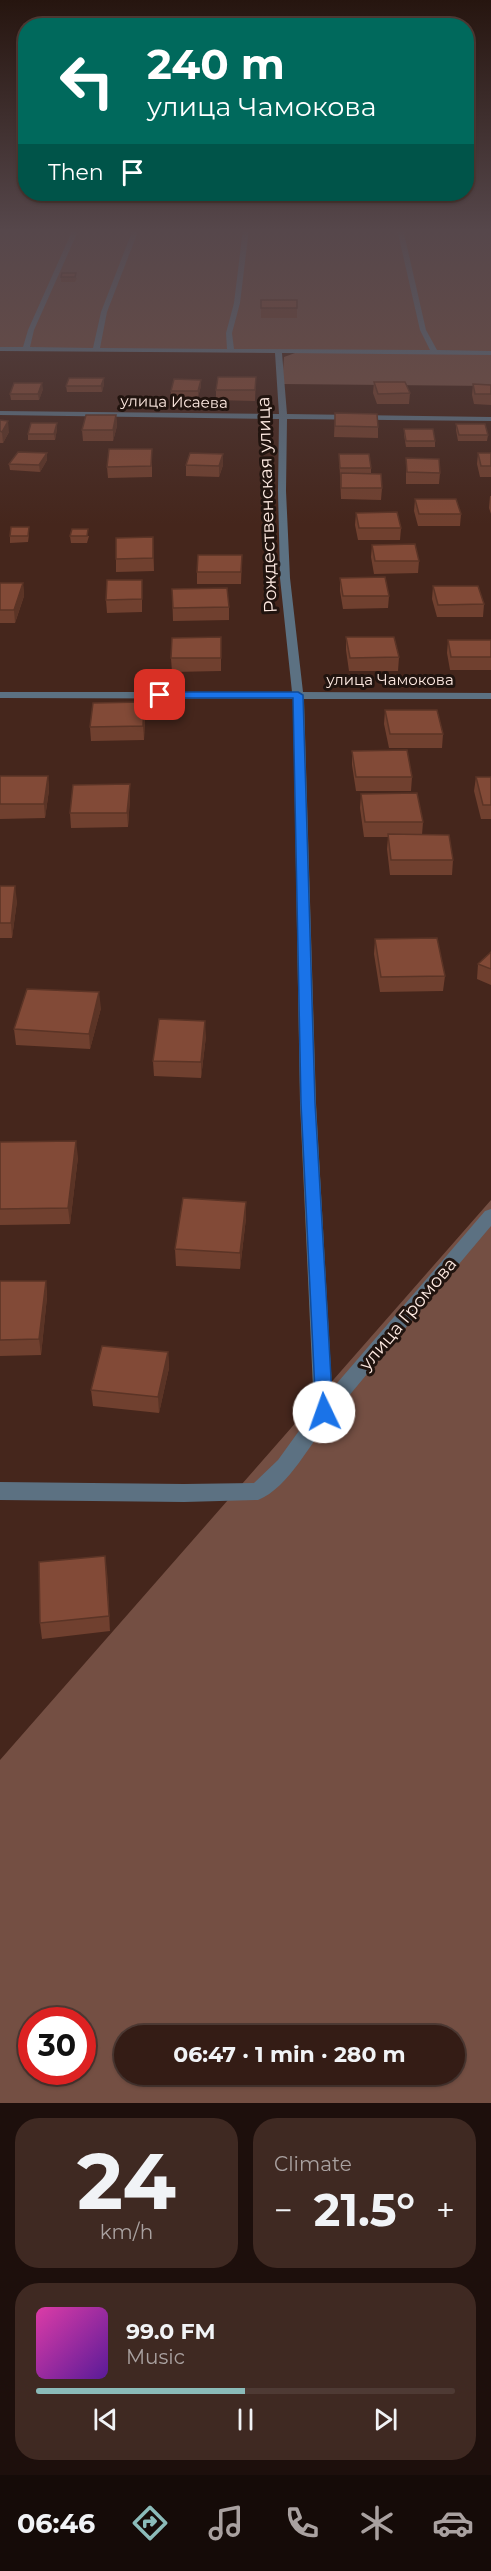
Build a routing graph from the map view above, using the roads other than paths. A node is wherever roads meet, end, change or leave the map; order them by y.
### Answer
1 (32, 327) edge
2 (101, 327) edge
3 (231, 327) edge
4 (422, 327) edge
5 (0, 349) edge
6 (26, 350) junction
7 (96, 350) junction
8 (231, 351) junction
9 (278, 351) junction
10 (435, 353) junction
11 (491, 353) edge
12 (0, 413) edge
13 (283, 416) junction
14 (491, 419) edge
15 (0, 695) edge
16 (298, 695) junction
17 (491, 696) edge
18 (491, 1215) edge
19 (324, 1412) junction
20 (0, 1491) edge

1 - 6 street
2 - 7 street
3 - 8 street
4 - 10 street
5 - 6 street
6 - 7 street
7 - 8 street
8 - 9 street
9 - 10 street
9 - 13 street, Рождественская улица
10 - 11 street
12 - 13 street, улица Исаева
13 - 14 street, улица Исаева
13 - 16 street, Рождественская улица
15 - 16 street, улица Чамокова
16 - 17 street, улица Чамокова
16 - 19 street, Рождественская улица
18 - 19 street, улица Громова
19 - 20 street, улица Громова

